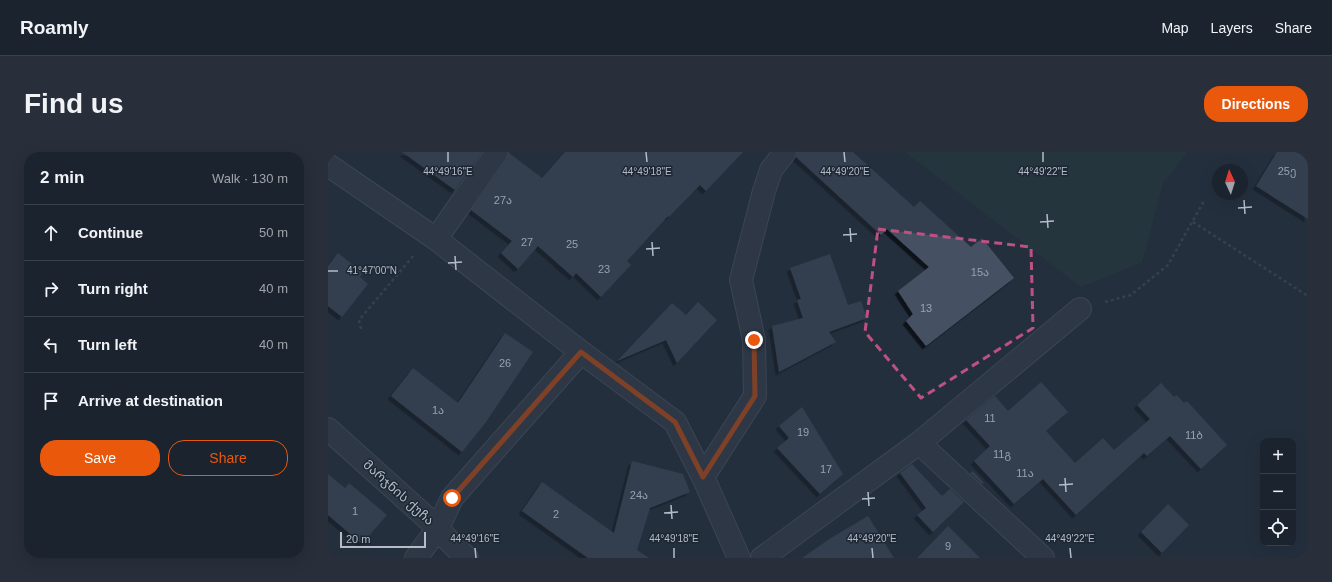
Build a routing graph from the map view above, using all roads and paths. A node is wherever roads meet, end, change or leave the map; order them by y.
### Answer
1 (497, 152) edge
2 (785, 152) edge
3 (328, 165) edge
4 (1205, 199) dead end
5 (1193, 222) junction
6 (433, 237) junction
7 (1308, 296) edge
8 (1080, 309) joint
9 (362, 329) dead end
10 (581, 352) junction
11 (328, 429) edge
12 (920, 443) junction
13 (703, 477) junction
14 (438, 528) junction
15 (416, 558) edge
16 (467, 558) edge
17 (739, 558) edge
18 (762, 558) edge
19 (1043, 558) edge

1 - 6 street
2 - 13 street
3 - 6 street
4 - 5 path
5 - 7 path
5 - 8 path
6 - 9 path
6 - 10 street
8 - 12 street
10 - 13 street
10 - 14 street
11 - 14 street, მარჯნის ქუჩა
12 - 18 street
12 - 19 street
13 - 17 street
14 - 15 street
14 - 16 street, მარჯნის ქუჩა

